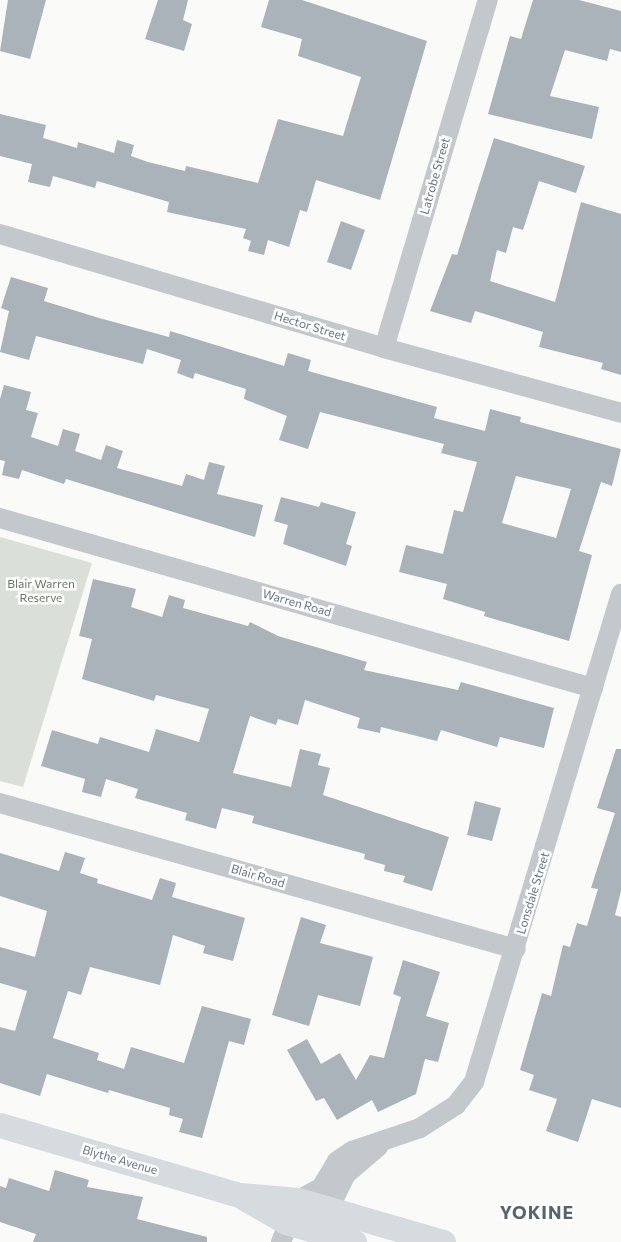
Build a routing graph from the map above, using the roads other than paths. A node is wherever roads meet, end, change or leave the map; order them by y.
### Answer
1 (487, 1) edge
2 (0, 234) edge
3 (384, 348) junction
4 (621, 412) edge
5 (0, 518) edge
6 (621, 594) edge
7 (593, 688) junction
8 (0, 803) edge
9 (516, 949) junction
10 (0, 1125) edge
11 (381, 1144) junction
12 (240, 1195) junction
13 (298, 1200) junction
14 (330, 1208) junction
15 (283, 1232) edge
16 (315, 1237) edge
17 (354, 1242) edge
18 (443, 1242) edge

1 - 3 street, Latrobe Street
2 - 3 street, Hector Street
3 - 4 street, Hector Street
5 - 7 street, Warren Road
6 - 7 street, Lonsdale Street
7 - 9 street, Lonsdale Street
8 - 9 street, Blair Road
9 - 11 street, Lonsdale Street
10 - 12 main road, Blythe Avenue
11 - 13 street, Lonsdale Street
11 - 14 street, Lonsdale Street
12 - 13 main road, Blythe Avenue
12 - 15 main road, Blythe Avenue
13 - 14 main road, Blythe Avenue
13 - 15 street
14 - 16 street, Lonsdale Street
14 - 18 main road, Blythe Avenue
15 - 16 main road, Blythe Avenue
16 - 17 main road, Blythe Avenue

